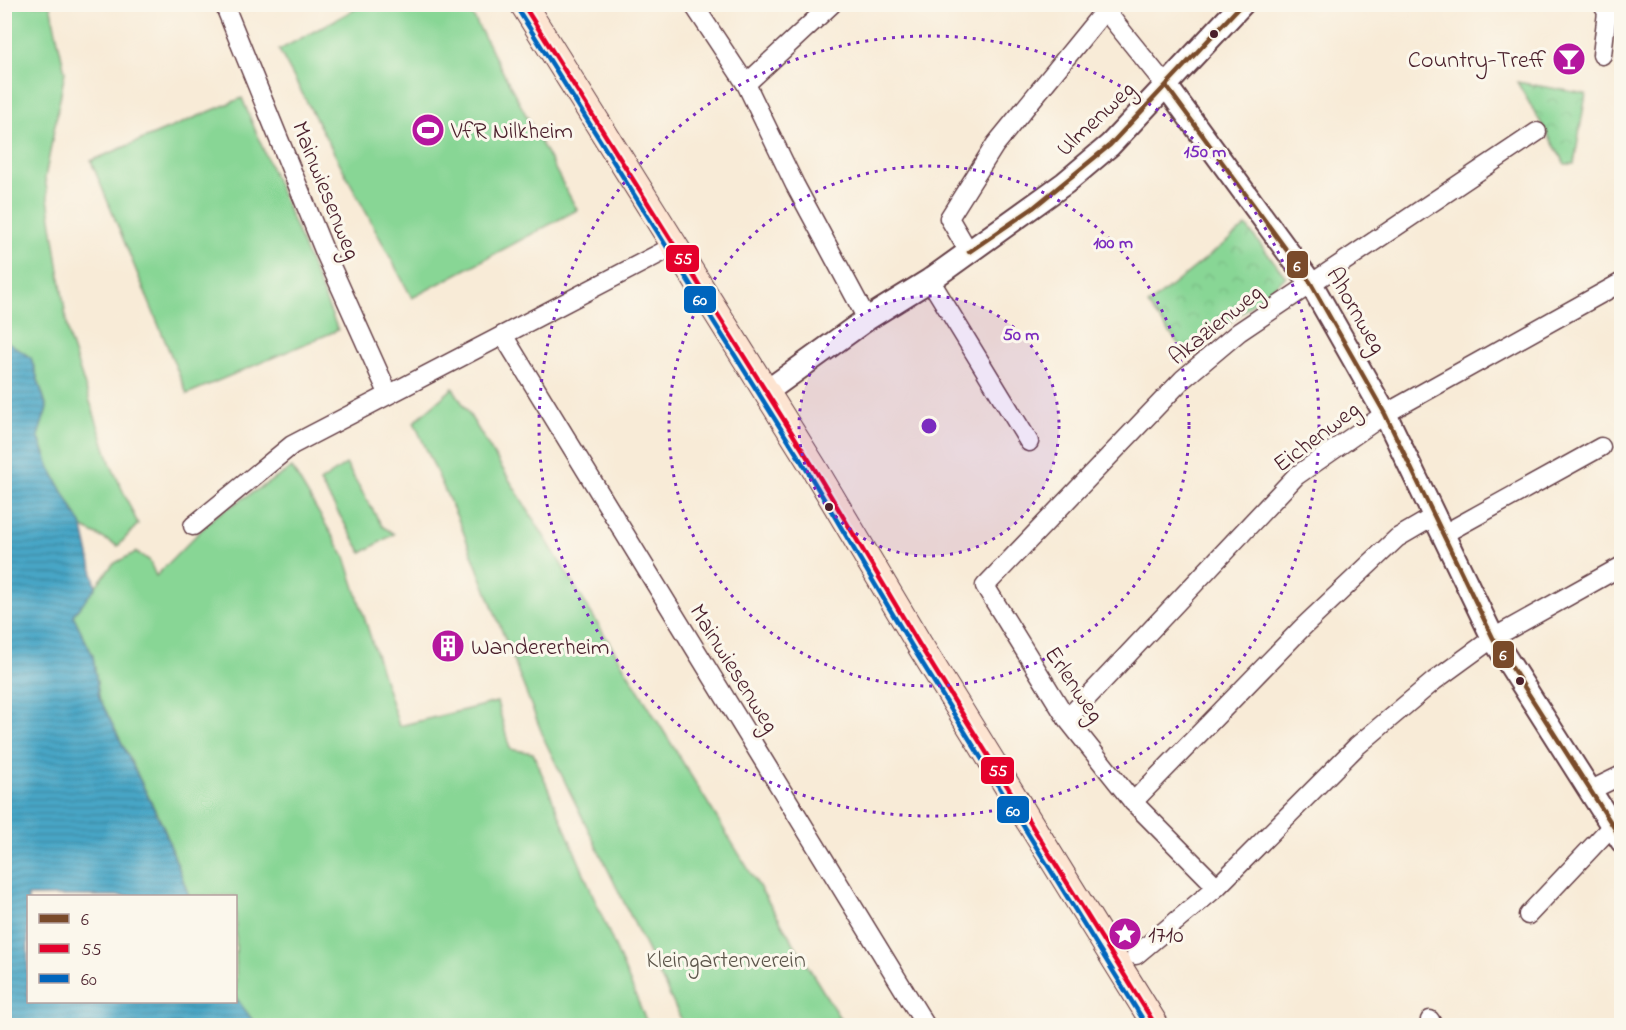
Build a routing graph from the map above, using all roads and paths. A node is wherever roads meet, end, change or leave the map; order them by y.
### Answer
1 (224, 4) edge
2 (523, 4) edge
3 (693, 4) edge
4 (832, 4) edge
5 (1242, 4) edge
6 (1602, 4) edge
7 (1102, 7) edge
8 (1602, 55) dead end
9 (746, 84) junction
10 (1167, 87) junction
11 (1537, 132) dead end
12 (674, 246) junction
13 (969, 252) junction
14 (930, 280) junction
15 (1310, 282) junction
16 (1622, 282) edge
17 (867, 319) junction
18 (503, 335) junction
19 (766, 392) junction
20 (388, 393) junction
21 (1385, 414) junction
22 (1029, 442) dead end
23 (1601, 447) dead end
24 (1066, 501) joint
25 (193, 526) dead end
26 (1438, 526) junction
27 (1622, 566) edge
28 (1493, 638) junction
29 (1067, 719) junction
30 (1622, 775) edge
31 (1589, 791) junction
32 (1133, 802) junction
33 (1617, 833) edge
34 (1217, 887) junction
35 (1528, 915) dead end
36 (1136, 955) dead end
37 (926, 1026) edge
38 (1156, 1026) edge

1 - 20 street, Mainwiesenweg
2 - 12 main road
3 - 9 street
4 - 9 street
5 - 10 street, Ulmenweg
6 - 8 street
7 - 10 street
7 - 13 street
9 - 17 street
10 - 13 street, Ulmenweg
10 - 15 street, Ahornweg
11 - 15 street, Akazienweg
12 - 18 street
12 - 19 main road
13 - 14 street, Ulmenweg
14 - 17 street, Ulmenweg
14 - 22 street
15 - 21 street, Ahornweg
15 - 24 street, Akazienweg
16 - 21 street, Eichenweg
17 - 19 street, Ulmenweg
18 - 20 street
18 - 37 street, Mainwiesenweg
19 - 38 main road
20 - 25 street
21 - 26 street, Ahornweg
21 - 29 street, Eichenweg
23 - 26 street
24 - 29 street, Erlenweg
26 - 28 street, Ahornweg
26 - 32 street
27 - 28 street
28 - 31 street, Ahornweg
28 - 34 street
29 - 32 street, Erlenweg
30 - 31 street
31 - 33 street, Ahornweg
32 - 34 street, Erlenweg
33 - 35 street
34 - 36 street

